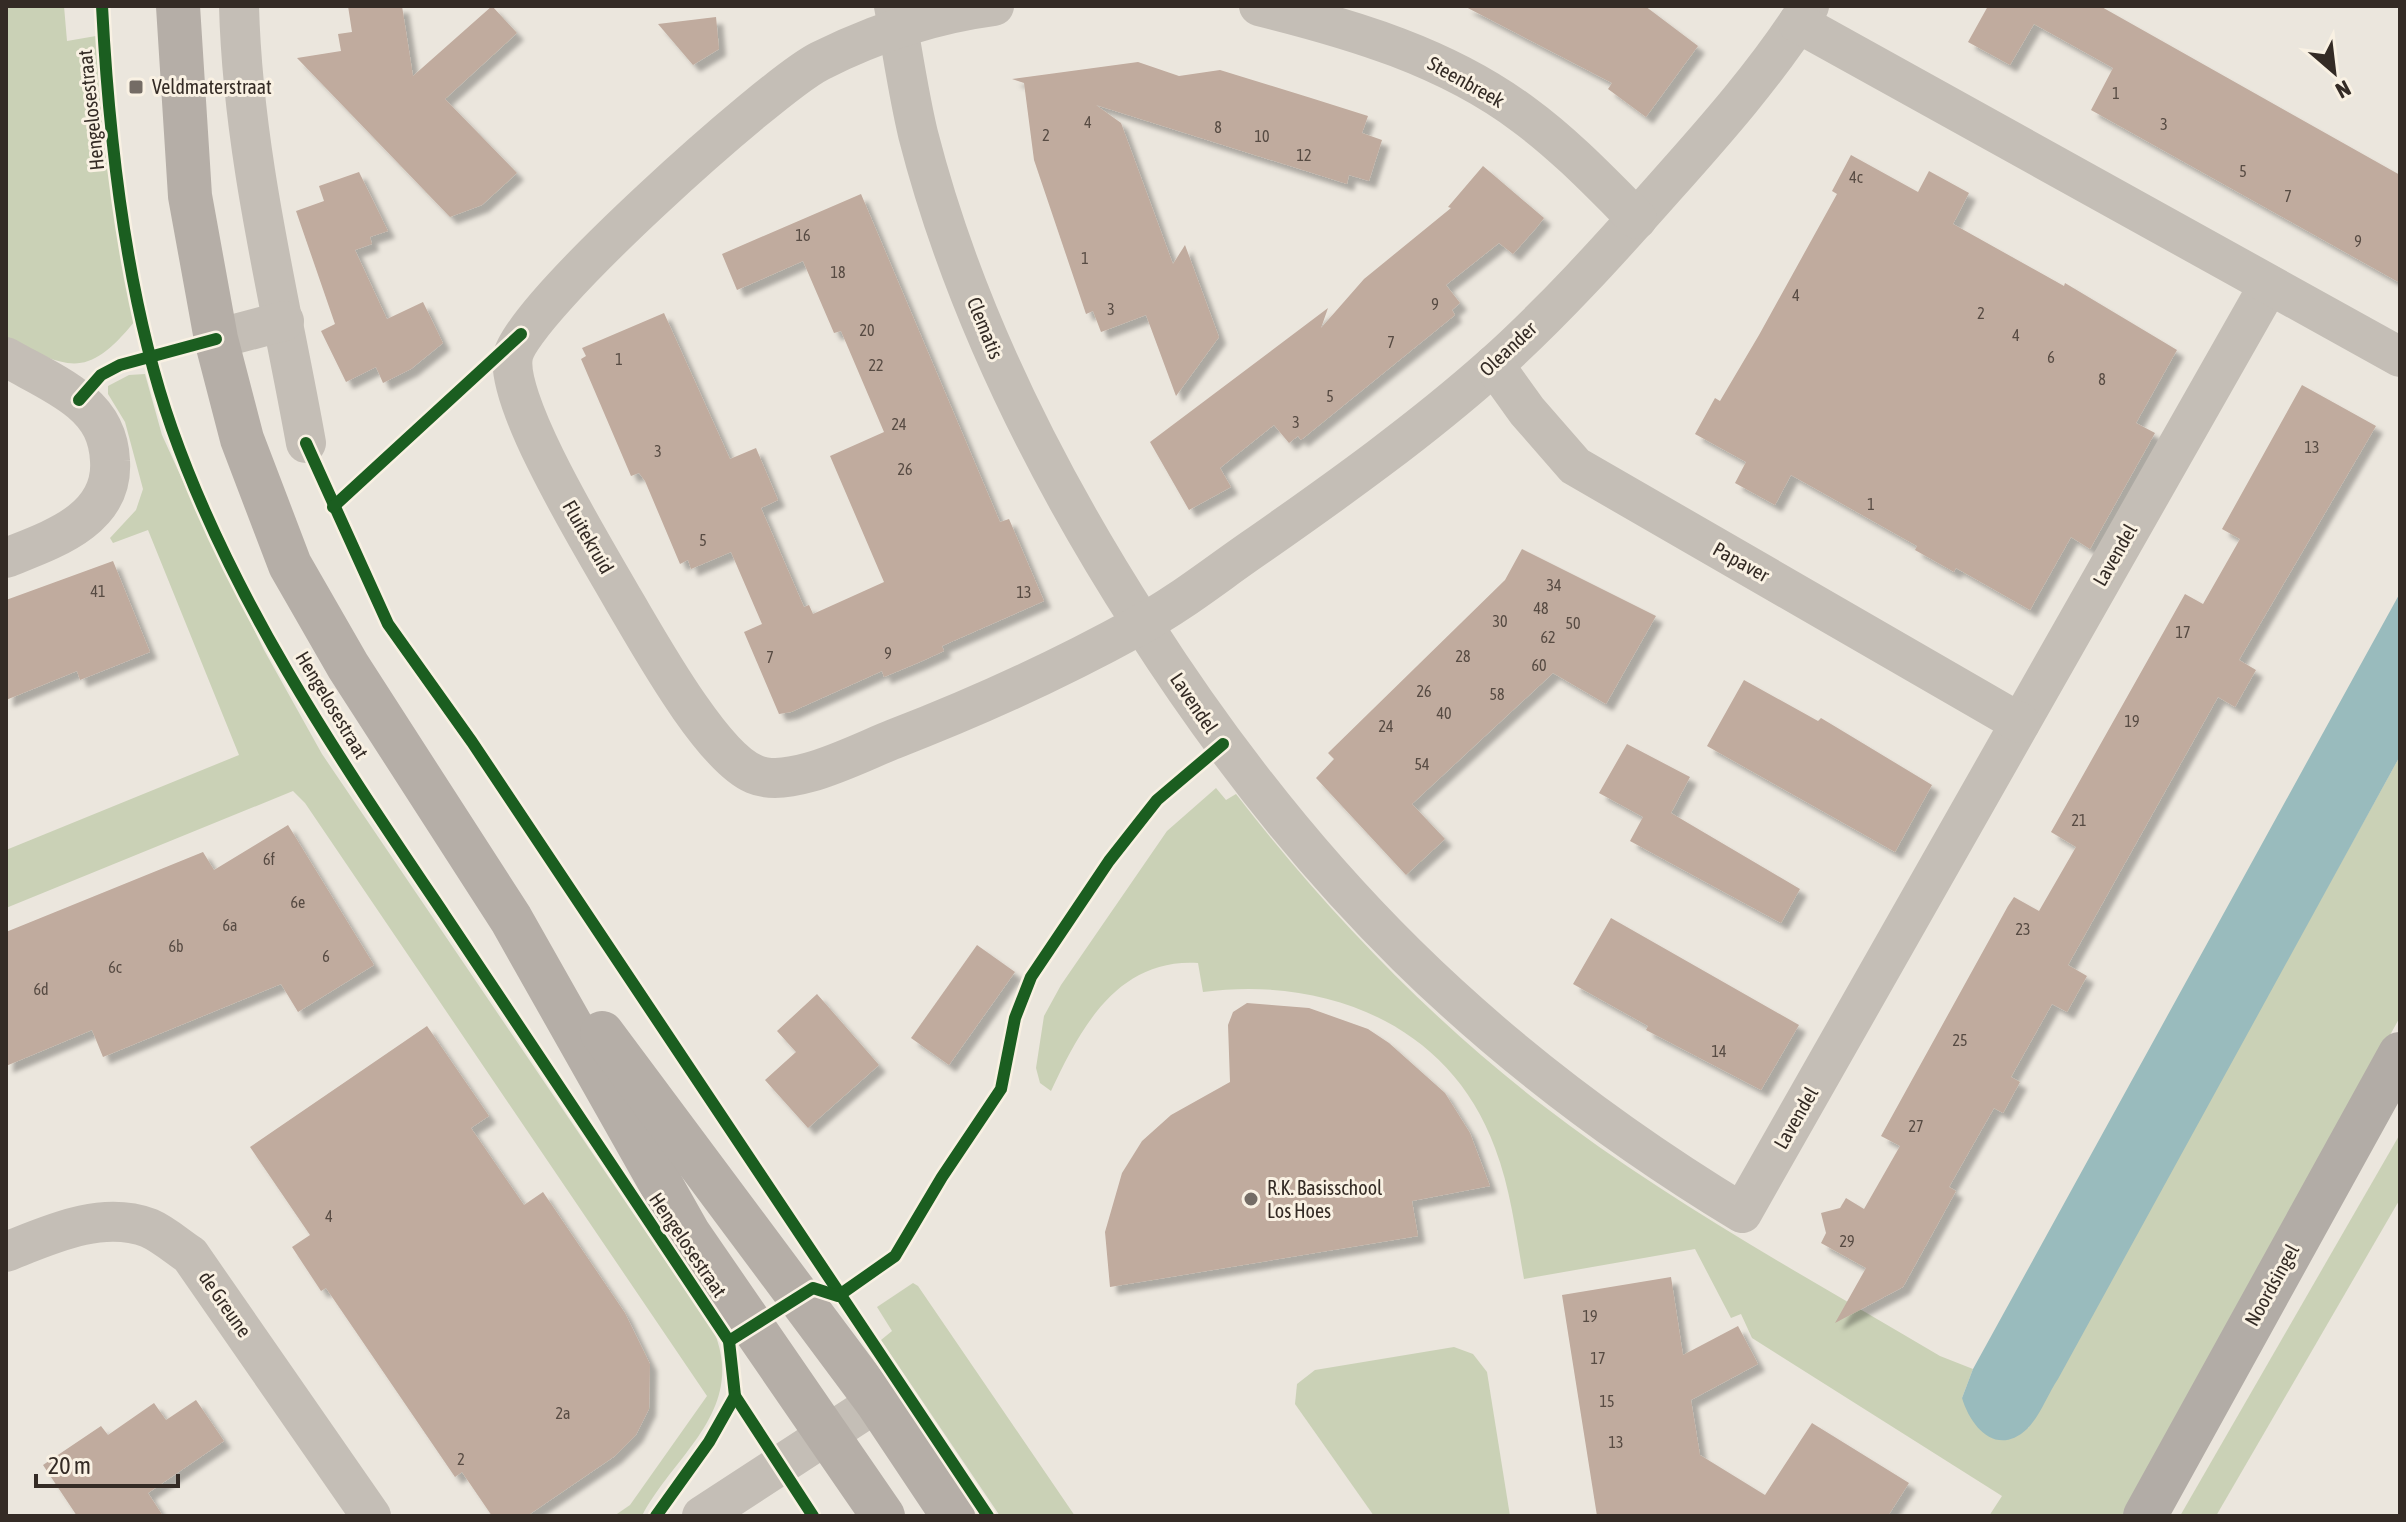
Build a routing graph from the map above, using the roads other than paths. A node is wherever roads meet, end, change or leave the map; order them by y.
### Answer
1 (178, 6) edge
2 (239, 6) edge
3 (994, 6) edge
4 (1259, 6) edge
5 (1804, 14) edge
6 (896, 16) edge
7 (1637, 219) junction
8 (2269, 285) junction
9 (284, 321) junction
10 (216, 339) junction
11 (6, 357) edge
12 (2400, 357) edge
13 (1494, 365) junction
14 (306, 443) dead end
15 (6, 558) edge
16 (1142, 624) junction
17 (2020, 723) junction
18 (511, 919) junction
19 (2400, 1054) edge
20 (6, 1252) edge
21 (877, 1402) junction
22 (825, 1435) junction
23 (371, 1516) edge
24 (702, 1516) edge
25 (883, 1516) edge
26 (953, 1516) edge
27 (2145, 1516) edge

1 - 10 main road, Hengelosestraat
2 - 9 street
3 - 6 street
4 - 7 street, Steenbreek
5 - 7 street, Oleander
5 - 8 street
6 - 16 street, Clematis
6 - 16 street, Fluitekruid
7 - 13 street, Oleander
8 - 12 street
8 - 17 street, Lavendel
9 - 10 street
9 - 14 street
10 - 18 main road, Hengelosestraat
11 - 15 street
13 - 16 street, Oleander
13 - 17 street, Papaver
16 - 17 street, Lavendel
18 - 21 main road, Hengelosestraat
18 - 22 main road, Hengelosestraat
19 - 27 main road, Noordsingel
20 - 23 street, de Greune
21 - 22 street
21 - 26 main road, Hengelosestraat
22 - 24 street
22 - 25 main road, Hengelosestraat

